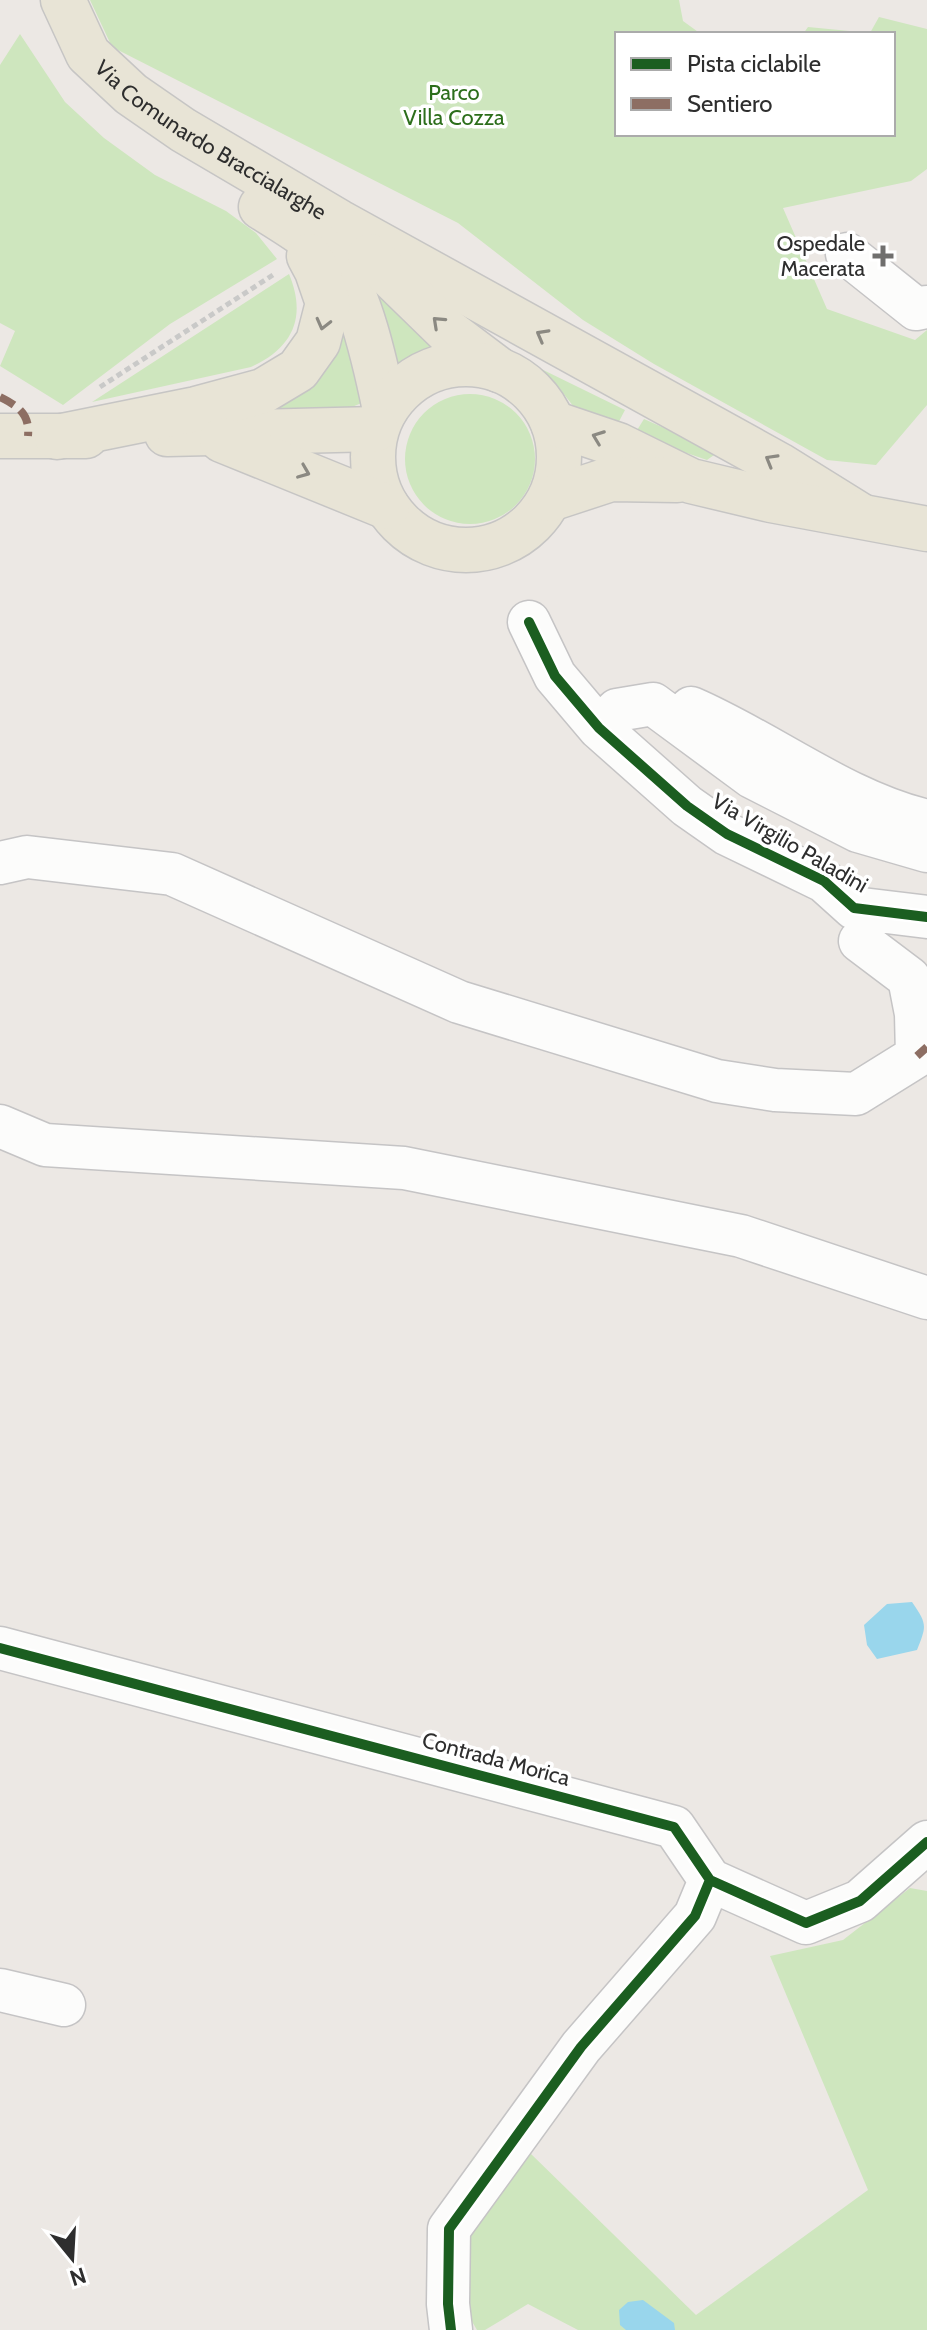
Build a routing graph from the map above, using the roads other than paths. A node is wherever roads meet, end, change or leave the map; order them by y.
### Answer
1 (40, 0) edge
2 (63, 0) edge
3 (78, 60) junction
4 (339, 222) junction
5 (288, 247) junction
6 (847, 254) dead end
7 (927, 307) edge
8 (499, 370) junction
9 (381, 420) junction
10 (553, 423) junction
11 (206, 433) junction
12 (0, 436) edge
13 (57, 437) junction
14 (691, 481) junction
15 (550, 499) junction
16 (387, 507) junction
17 (861, 516) junction
18 (927, 529) edge
19 (529, 622) dead end
20 (653, 704) junction
21 (599, 728) junction
22 (927, 821) edge
23 (927, 851) edge
24 (0, 863) edge
25 (927, 917) edge
26 (857, 924) junction
27 (0, 1126) edge
28 (927, 1298) edge
29 (0, 1648) edge
30 (927, 1842) edge
31 (710, 1880) junction
32 (0, 1990) edge
33 (64, 2005) dead end
34 (451, 2330) edge

1 - 3 main road
2 - 3 main road
3 - 4 main road, Via Comunardo Braccialarghe
3 - 5 main road, Via Comunardo Braccialarghe
8 -> 4 main road
17 -> 4 main road, Via Comunardo Braccialarghe
5 - 9 main road, Via Comunardo Braccialarghe
5 -> 13 main road
6 - 7 street
8 - 9 main road
8 - 10 main road
9 - 11 main road
9 - 16 main road
14 -> 10 main road
10 - 15 main road
11 - 13 main road
11 -> 16 main road
12 - 13 main road
14 - 15 main road
14 - 17 main road
15 - 16 main road
17 - 18 main road
19 - 21 street, Via Virgilio Paladini
20 - 21 street
20 - 22 street
20 - 23 street
21 - 26 street, Via Virgilio Paladini
24 - 26 street
25 - 26 street, Via Virgilio Paladini
27 - 28 street
29 - 31 street, Contrada Morica
30 - 31 street
31 - 34 street
32 - 33 street

